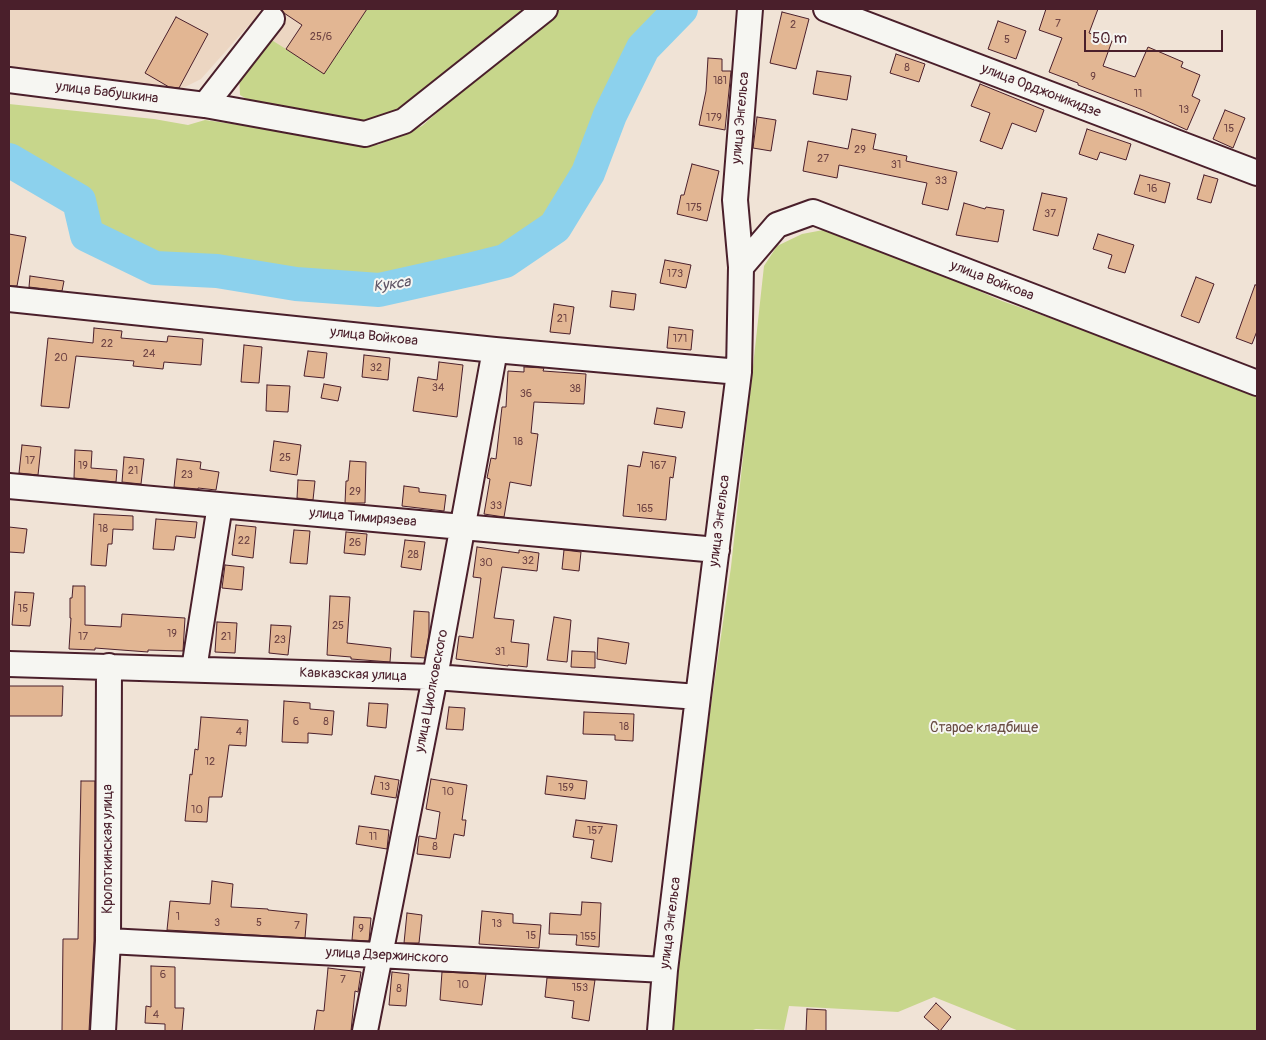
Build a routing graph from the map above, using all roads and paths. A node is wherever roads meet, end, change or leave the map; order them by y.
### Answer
1 (545, 9) edge
2 (750, 9) edge
3 (826, 9) edge
4 (272, 19) dead end
5 (9, 80) edge
6 (205, 105) junction
7 (1257, 173) edge
8 (741, 267) junction
9 (9, 299) edge
10 (495, 350) junction
11 (739, 372) junction
12 (1257, 384) edge
13 (9, 486) edge
14 (220, 505) junction
15 (462, 527) junction
16 (717, 550) junction
17 (9, 664) edge
18 (109, 666) junction
19 (194, 669) junction
20 (435, 677) junction
21 (698, 698) junction
22 (108, 941) junction
23 (380, 956) junction
24 (665, 970) junction
25 (104, 1031) edge
26 (365, 1031) edge
27 (660, 1031) edge

1 - 6 street, улица Бабушкина
2 - 8 street, улица Энгельса
3 - 7 street, улица Орджоникидзе
4 - 6 street
5 - 6 street, улица Бабушкина
8 - 11 street, улица Энгельса
8 - 12 street, улица Войкова
9 - 10 street, улица Войкова
10 - 11 street, улица Войкова
10 - 15 street, улица Циолковского
11 - 16 street, улица Энгельса
13 - 14 street, улица Тимирязева
14 - 15 street, улица Тимирязева
14 - 19 street
15 - 16 street, улица Тимирязева
15 - 20 street, улица Циолковского
16 - 21 street, улица Энгельса
17 - 18 street, Кавказская улица
18 - 19 street, Кавказская улица
18 - 22 street, Кропоткинская улица
19 - 20 street, Кавказская улица
20 - 21 street, Кавказская улица
20 - 23 street, улица Циолковского
21 - 24 street, улица Энгельса
22 - 23 street, улица Дзержинского
22 - 25 street, Кропоткинская улица
23 - 24 street, улица Дзержинского
23 - 26 street, улица Циолковского
24 - 27 street, улица Энгельса

